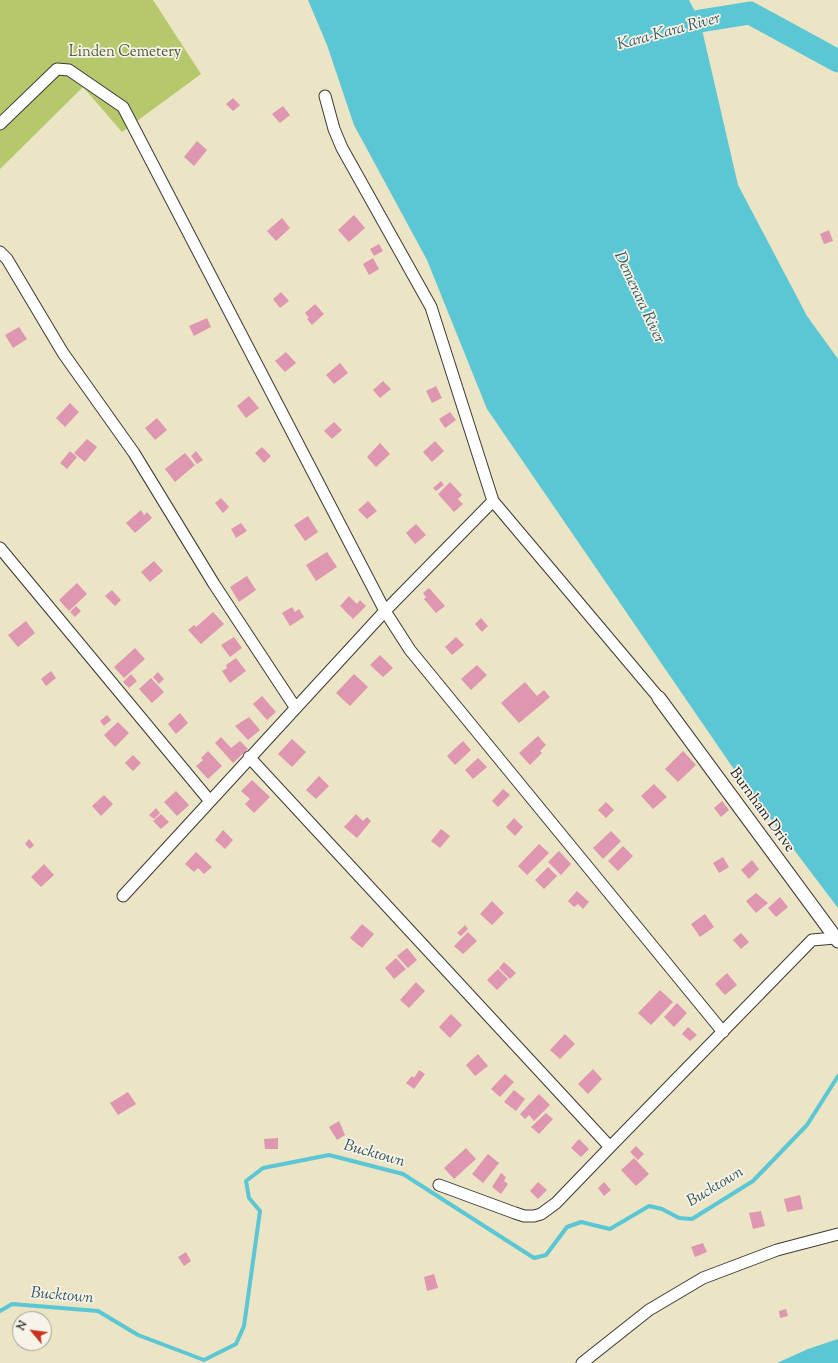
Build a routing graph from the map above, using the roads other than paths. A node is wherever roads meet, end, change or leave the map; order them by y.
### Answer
1 (325, 96) dead end
2 (0, 124) edge
3 (0, 252) edge
4 (493, 501) junction
5 (0, 548) edge
6 (385, 611) junction
7 (659, 698) joint
8 (296, 707) junction
9 (249, 757) junction
10 (210, 800) junction
11 (123, 896) dead end
12 (836, 940) edge
13 (723, 1032) junction
14 (610, 1147) junction
15 (439, 1184) dead end
16 (838, 1234) edge
17 (582, 1363) edge

1 - 4 street
2 - 6 street
3 - 8 street
4 - 6 street
4 - 7 street
5 - 10 street
6 - 8 street
6 - 13 street
7 - 12 street, Burnham Drive
8 - 9 street
9 - 10 street
9 - 14 street
10 - 11 street
12 - 13 street
13 - 14 street
14 - 15 street
16 - 17 street

